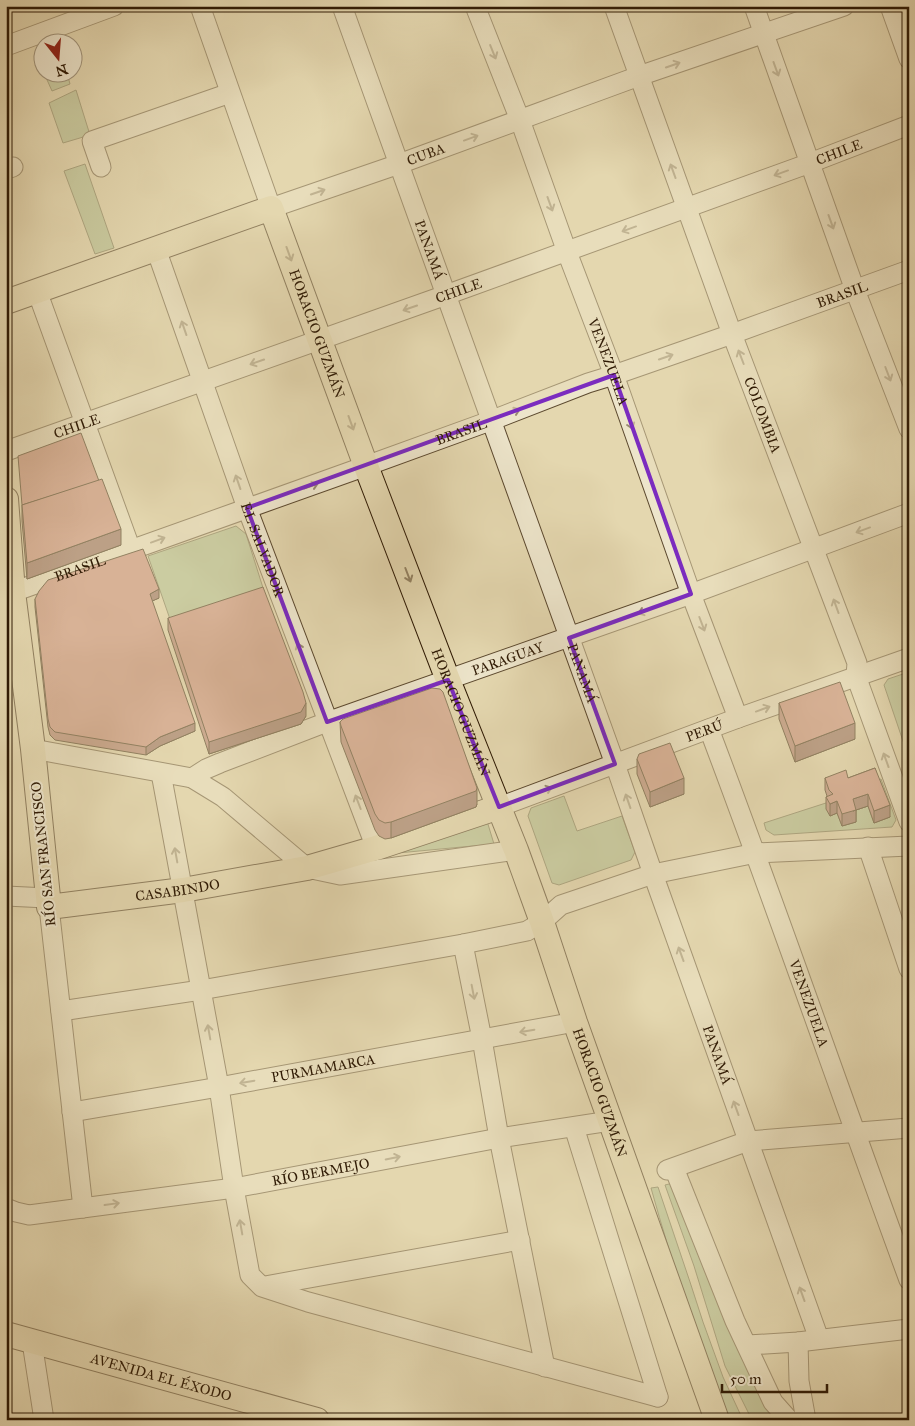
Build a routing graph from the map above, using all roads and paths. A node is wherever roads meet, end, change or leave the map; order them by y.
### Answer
1 (114, 6) edge
2 (200, 6) edge
3 (342, 6) edge
4 (475, 6) edge
5 (614, 6) edge
6 (754, 6) edge
7 (844, 6) edge
8 (890, 6) edge
9 (71, 14) edge
10 (764, 33) junction
11 (6, 46) edge
12 (909, 60) edge
13 (640, 76) junction
14 (230, 93) junction
15 (520, 120) junction
16 (909, 125) edge
17 (810, 162) junction
18 (399, 164) junction
19 (101, 167) dead end
20 (272, 208) junction
21 (686, 208) junction
22 (156, 248) junction
23 (567, 252) junction
24 (909, 270) edge
25 (855, 290) junction
26 (37, 291) junction
27 (446, 296) junction
28 (6, 302) edge
29 (732, 334) junction
30 (320, 339) junction
31 (614, 375) junction
32 (202, 381) junction
33 (490, 421) junction
34 (84, 424) junction
35 (909, 429) edge
36 (6, 451) edge
37 (366, 466) junction
38 (6, 499) edge
39 (247, 508) junction
40 (909, 513) edge
41 (814, 548) junction
42 (131, 550) junction
43 (691, 594) junction
44 (12, 605) edge
45 (569, 638) junction
46 (909, 658) edge
47 (856, 676) junction
48 (448, 680) junction
49 (738, 718) junction
50 (328, 722) junction
51 (709, 728) junction
52 (33, 749) junction
53 (615, 764) junction
54 (161, 773) junction
55 (192, 778) junction
56 (499, 807) junction
57 (909, 822) edge
58 (909, 846) edge
59 (376, 848) junction
60 (868, 848) junction
61 (516, 850) junction
62 (756, 853) junction
63 (306, 868) junction
64 (653, 874) junction
65 (183, 890) junction
66 (6, 896) edge
67 (48, 903) junction
68 (542, 922) junction
69 (463, 944) junction
70 (909, 969) edge
71 (201, 990) junction
72 (61, 1011) junction
73 (575, 1022) junction
74 (482, 1039) junction
75 (219, 1087) junction
76 (72, 1112) junction
77 (610, 1121) junction
78 (574, 1127) junction
79 (909, 1128) edge
80 (854, 1132) junction
81 (499, 1138) junction
82 (748, 1141) junction
83 (234, 1188) junction
84 (6, 1208) edge
85 (83, 1208) junction
86 (520, 1240) junction
87 (909, 1280) edge
88 (256, 1281) junction
89 (909, 1329) edge
90 (6, 1334) edge
91 (819, 1340) junction
92 (32, 1342) junction
93 (798, 1342) junction
94 (748, 1345) junction
95 (545, 1367) junction
96 (265, 1412) edge
97 (44, 1420) edge
98 (317, 1420) edge
99 (717, 1420) edge
100 (789, 1420) edge
101 (806, 1420) edge

1 - 9 street
2 - 14 street, HORACIO GUZMÁN
3 - 18 street, PANAMÁ
4 -> 15 street, VENEZUELA
5 - 13 street, COLOMBIA
6 - 10 street
7 - 10 street, CUBA
8 - 12 street
9 - 11 street
13 -> 10 street, CUBA
10 -> 17 street
13 - 15 street, CUBA
21 -> 13 street, COLOMBIA
14 - 19 street
14 - 20 street, HORACIO GUZMÁN
18 -> 15 street, CUBA
15 -> 23 street, VENEZUELA
16 - 17 street, CHILE
17 -> 21 street, CHILE
17 -> 25 street
20 -> 18 street, CUBA
18 - 27 street, PANAMÁ
20 - 22 main road, CUBA
20 -> 30 main road, HORACIO GUZMÁN
21 -> 23 street, CHILE
21 - 29 street, COLOMBIA
22 - 26 main road, CUBA
32 -> 22 street, EL SALVADOR
23 - 27 street, CHILE
23 - 31 street, VENEZUELA
24 - 25 street, BRASIL
25 - 29 street, BRASIL
25 -> 35 street
26 - 28 main road, CUBA
26 - 34 street
27 -> 30 street, CHILE
27 - 33 street, PANAMÁ
31 -> 29 street, BRASIL
41 -> 29 street, COLOMBIA
30 -> 32 street, CHILE
30 -> 37 main road, HORACIO GUZMÁN
33 -> 31 street, BRASIL
31 -> 43 street, VENEZUELA
32 - 34 street, CHILE
39 -> 32 street, EL SALVADOR
33 - 37 street, BRASIL
33 - 45 street, PANAMÁ
34 - 36 street, CHILE
34 - 42 street
39 -> 37 street, BRASIL
37 -> 48 main road, HORACIO GUZMÁN
38 - 44 main road, RÍO SAN FRANCISCO
42 -> 39 street, BRASIL
50 -> 39 street, EL SALVADOR
40 -> 41 street, PARAGUAY
41 - 43 street, PARAGUAY
47 -> 41 street, COLOMBIA
42 - 44 street, BRASIL
43 -> 45 street, PARAGUAY
43 -> 49 street, VENEZUELA
44 - 52 main road, RÍO SAN FRANCISCO
45 - 48 street, PARAGUAY
45 - 53 street, PANAMÁ
46 - 47 street, PERÚ
49 -> 47 street, PERÚ
57 -> 47 street, COLOMBIA
48 - 50 street, PARAGUAY
48 - 56 main road, HORACIO GUZMÁN
49 - 51 street, PERÚ
50 - 55 street, PARAGUAY
59 -> 50 street, EL SALVADOR
51 - 53 street, PERÚ
51 - 62 street, VENEZUELA
52 - 54 street
52 - 67 main road, RÍO SAN FRANCISCO
56 -> 53 street, PERÚ
64 -> 53 street, PANAMÁ
54 - 55 street
65 -> 54 street
55 - 63 street
56 - 59 main road, CASABINDO
56 - 61 main road, HORACIO GUZMÁN
58 - 60 street
59 - 63 main road, CASABINDO
60 - 62 street
60 - 70 street
61 - 63 street, CASABINDO
61 - 68 main road, HORACIO GUZMÁN
62 - 64 street
62 - 80 street, VENEZUELA
63 - 65 main road, CASABINDO
64 - 68 street
82 -> 64 street, PANAMÁ
65 - 67 main road, CASABINDO
65 - 71 street
66 - 67 street
67 - 72 street, RÍO SAN FRANCISCO
68 - 69 street
68 - 73 main road, HORACIO GUZMÁN
69 - 71 street
69 -> 74 street
71 - 72 street
75 -> 71 street
72 - 76 street, RÍO SAN FRANCISCO
73 -> 74 street, PURMAMARCA
73 - 77 main road, HORACIO GUZMÁN
74 -> 75 street, PURMAMARCA
74 - 81 street
75 - 76 street, PURMAMARCA
75 - 83 street
76 - 85 street, RÍO SAN FRANCISCO
77 - 78 street, RÍO BERMEJO
77 - 99 main road, HORACIO GUZMÁN
78 - 81 street, RÍO BERMEJO
78 - 95 street
79 - 80 street
80 - 82 street
80 - 87 street, VENEZUELA
83 -> 81 street, RÍO BERMEJO
81 - 86 street
91 -> 82 street, PANAMÁ
82 - 94 street
85 -> 83 street, RÍO BERMEJO
88 -> 83 street
84 - 85 street, RÍO BERMEJO
86 - 88 street
86 - 95 street
88 - 95 street
89 - 91 street
90 - 92 main road, AVENIDA EL ÉXODO
91 - 93 street
92 - 96 main road, AVENIDA EL ÉXODO
92 - 97 street
93 - 94 street
93 - 101 street
94 - 100 street
96 - 98 main road, AVENIDA EL ÉXODO

